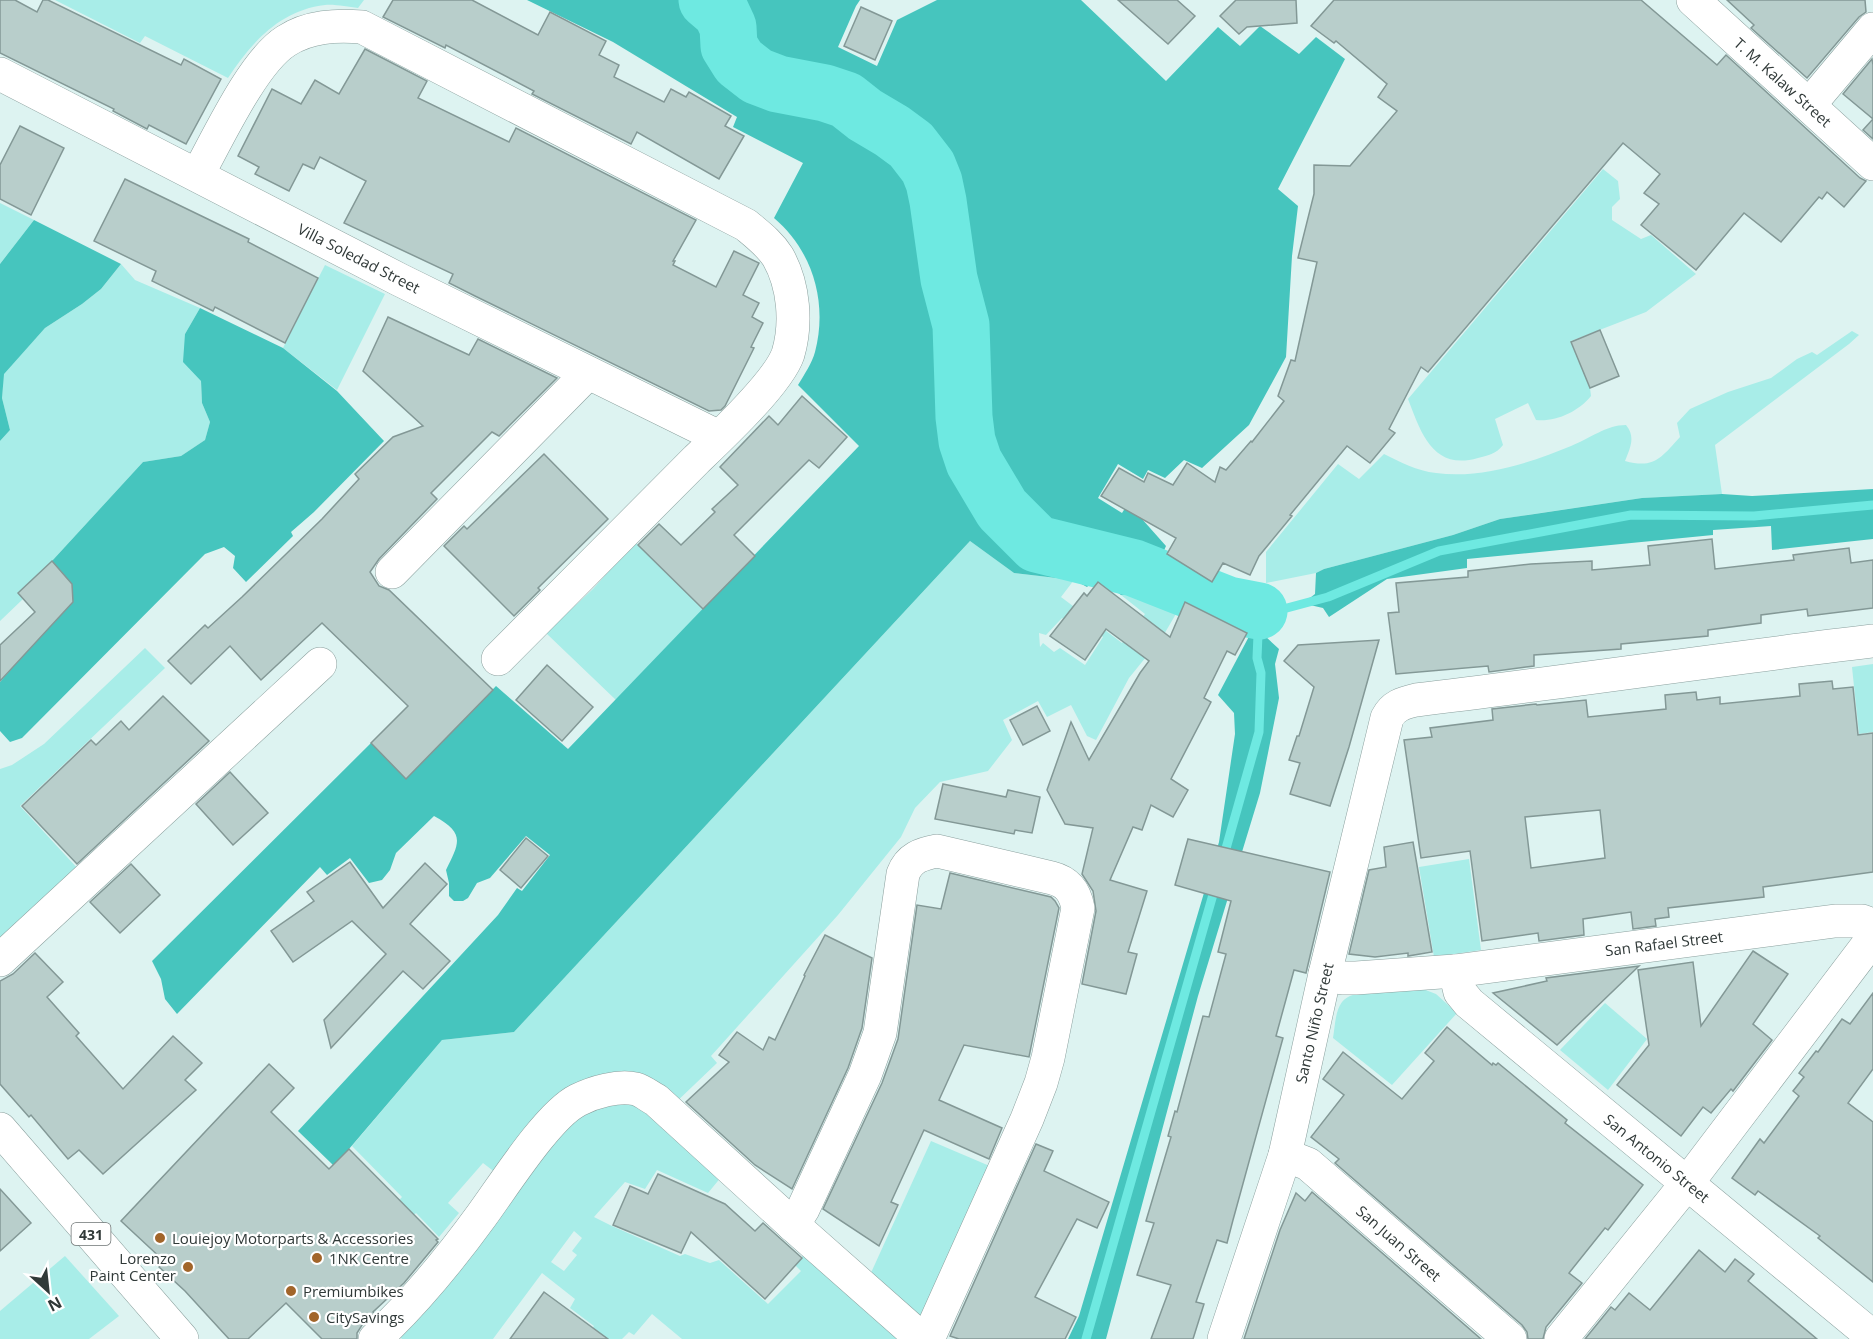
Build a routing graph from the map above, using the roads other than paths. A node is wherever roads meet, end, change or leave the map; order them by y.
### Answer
1 (1693, 0) edge
2 (1873, 29) edge
3 (0, 74) edge
4 (1810, 105) junction
5 (1873, 164) edge
6 (198, 174) junction
7 (588, 373) junction
8 (720, 437) junction
9 (392, 572) dead end
10 (1873, 641) edge
11 (498, 659) dead end
12 (320, 663) dead end
13 (1873, 925) edge
14 (1873, 938) edge
15 (0, 960) edge
16 (1455, 970) junction
17 (1325, 974) junction
18 (0, 1130) edge
19 (1285, 1155) junction
20 (1688, 1182) junction
21 (793, 1225) junction
22 (1873, 1337) edge
23 (182, 1339) edge
24 (375, 1339) edge
25 (922, 1339) edge
26 (928, 1339) edge
27 (1224, 1339) edge
28 (1510, 1339) edge
29 (1561, 1339) edge

1 - 4 street, T. M. Kalaw Street
2 - 4 street
3 - 6 street, Villa Soledad Street
4 - 5 street, T. M. Kalaw Street
6 - 7 street, Villa Soledad Street
6 - 8 street
7 - 8 street, Villa Soledad Street
7 - 9 street
8 - 11 street
10 - 17 street, Santo Niño Street
12 - 15 street
13 - 16 street, San Rafael Street
14 - 20 street
16 - 17 street, San Rafael Street
16 - 20 street, San Antonio Street
17 - 19 street, Santo Niño Street
18 - 23 street, 431
19 - 27 street, Santo Niño Street
19 - 28 street, San Juan Street
20 - 22 street, San Antonio Street
20 - 29 street
21 - 24 street
21 - 25 street
21 - 26 street

